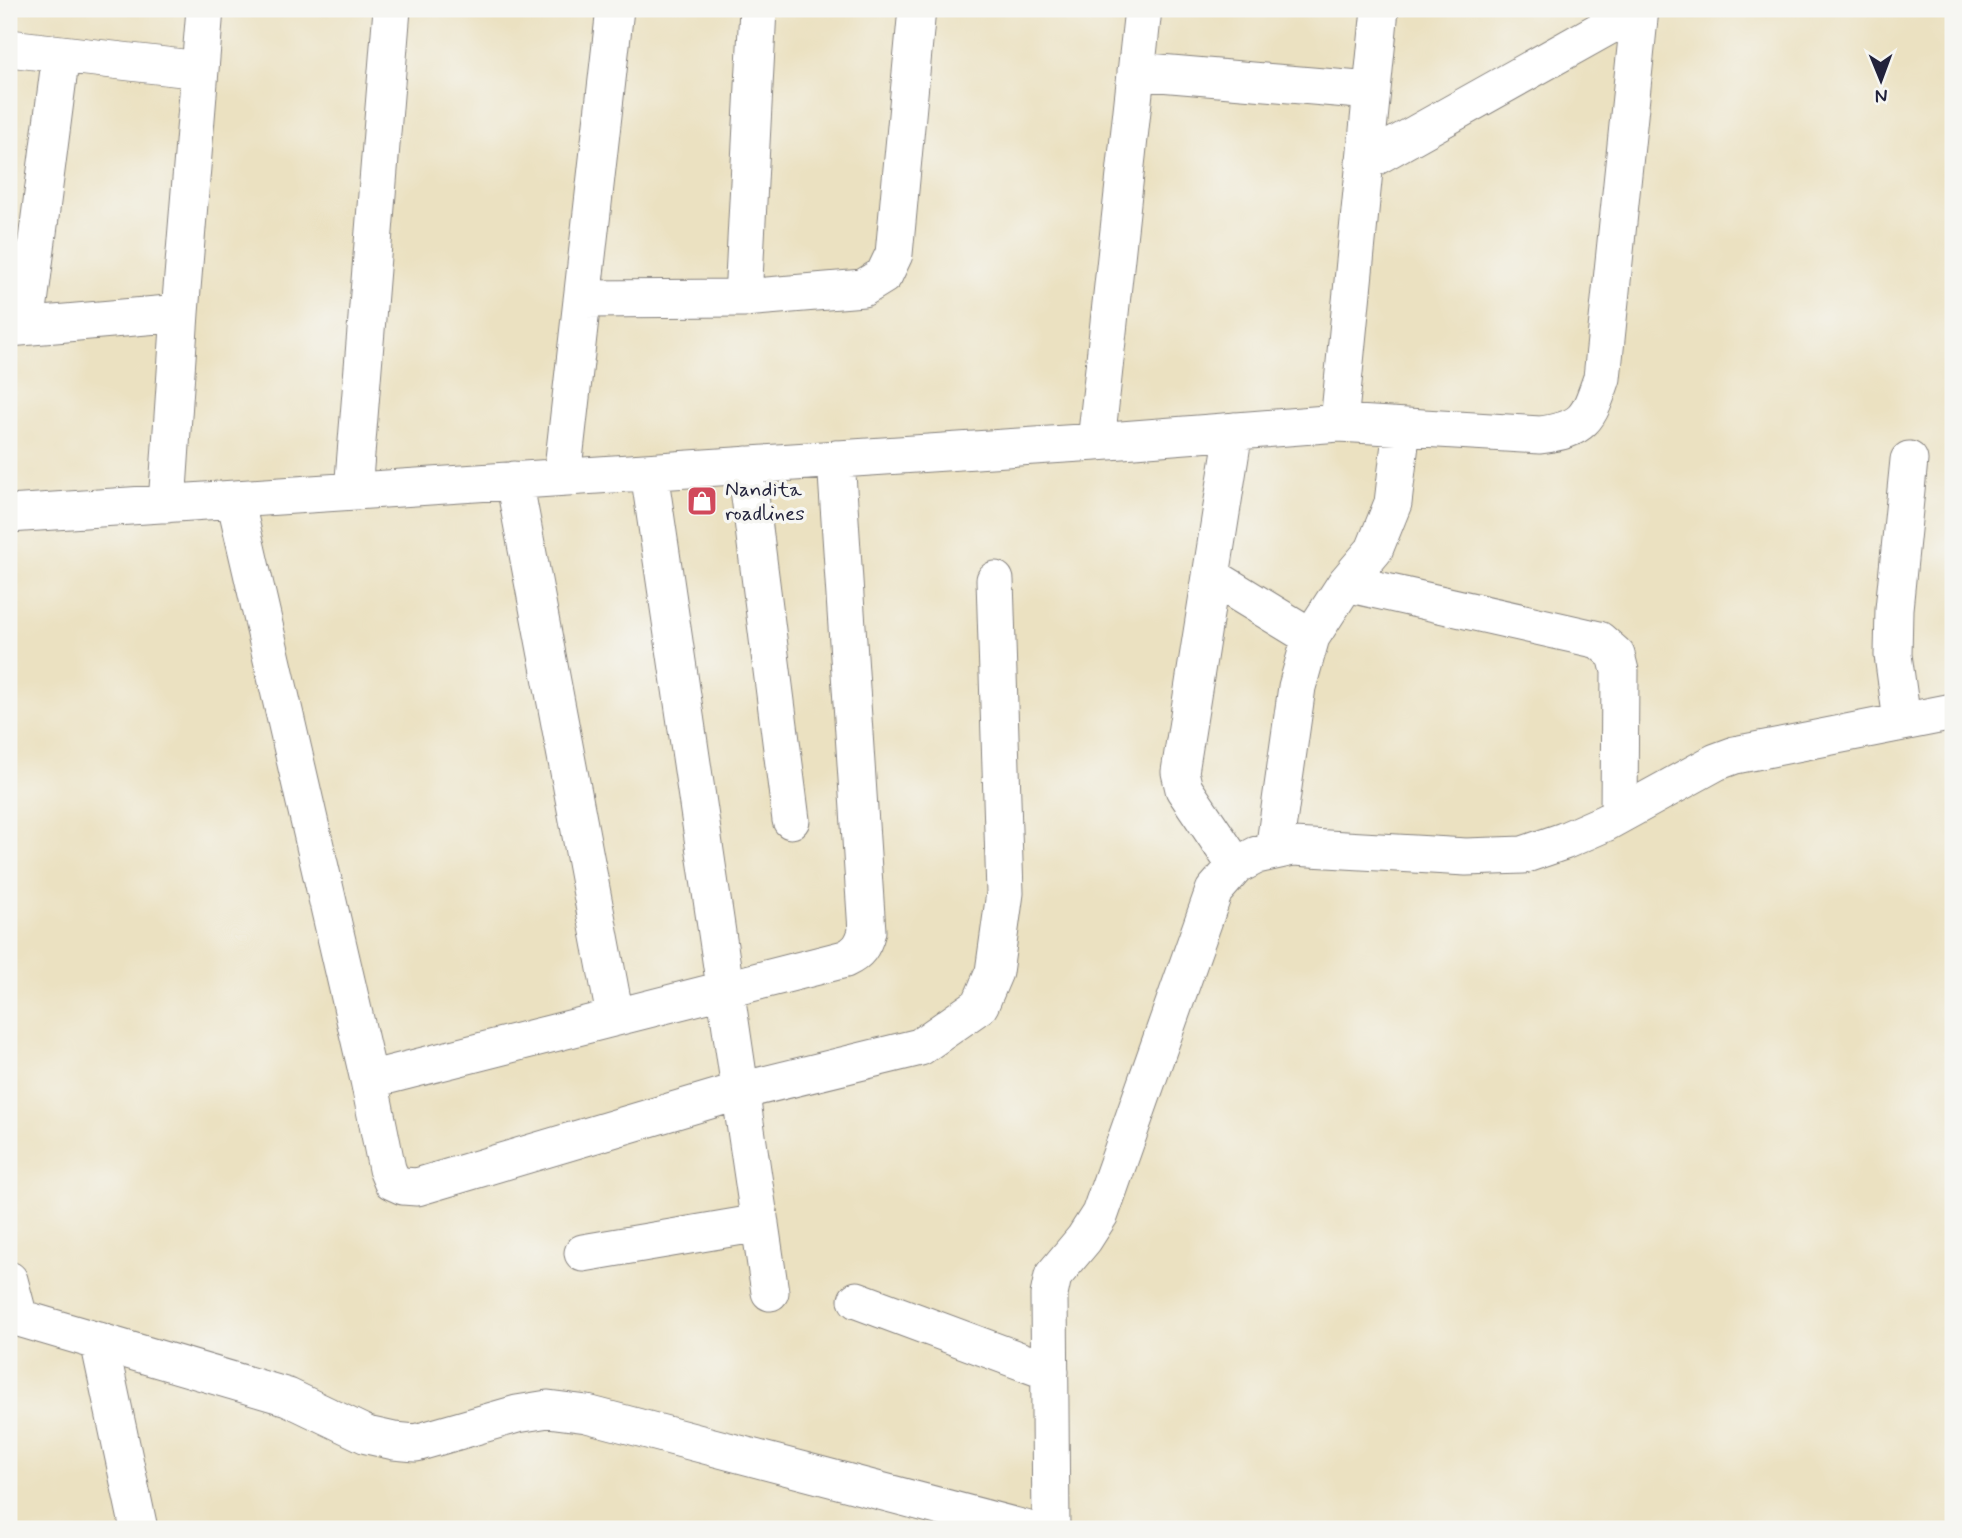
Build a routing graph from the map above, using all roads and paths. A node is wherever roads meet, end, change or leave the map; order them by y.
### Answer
1 (205, 9) edge
2 (392, 9) edge
3 (615, 9) edge
4 (758, 9) edge
5 (917, 9) edge
6 (1143, 9) edge
7 (1380, 9) edge
8 (1640, 9) edge
9 (9, 48) edge
10 (61, 54) junction
11 (200, 70) junction
12 (1136, 71) junction
13 (1371, 92) junction
14 (1364, 163) junction
15 (743, 298) junction
16 (582, 299) junction
17 (180, 313) junction
18 (18, 327) edge
19 (1339, 423) junction
20 (1402, 427) junction
21 (1234, 431) junction
22 (1096, 442) junction
23 (836, 459) junction
24 (1909, 460) dead end
25 (746, 465) junction
26 (649, 472) junction
27 (562, 477) junction
28 (514, 480) junction
29 (353, 491) junction
30 (235, 499) junction
31 (167, 504) junction
32 (9, 514) edge
33 (1211, 576) junction
34 (995, 580) dead end
35 (1346, 583) junction
36 (1311, 637) junction
37 (1953, 712) edge
38 (1902, 722) junction
39 (1619, 814) junction
40 (791, 820) dead end
41 (1274, 851) junction
42 (1236, 866) junction
43 (725, 988) junction
44 (615, 1016) junction
45 (369, 1080) junction
46 (740, 1091) junction
47 (760, 1223) junction
48 (583, 1253) dead end
49 (9, 1280) edge
50 (770, 1292) dead end
51 (857, 1300) dead end
52 (14, 1316) edge
53 (99, 1341) junction
54 (1050, 1372) junction
55 (139, 1529) edge
56 (1025, 1529) edge
57 (1051, 1529) edge

1 - 11 street
2 - 29 street
3 - 16 street
4 - 15 street
5 - 15 street
6 - 12 street
7 - 13 street
8 - 14 street
8 - 20 street
9 - 10 street
10 - 11 street
10 - 18 street
11 - 17 street
12 - 13 street
12 - 22 street
13 - 14 street
14 - 19 street
15 - 16 street
16 - 27 street
17 - 18 street
17 - 31 street
19 - 20 street
19 - 21 street
20 - 35 street
21 - 22 street
21 - 33 street
22 - 23 street
23 - 25 street
23 - 43 street
24 - 38 street
25 - 26 street
25 - 40 street
26 - 27 street
26 - 43 street
27 - 28 street
28 - 29 street
28 - 44 street
29 - 30 street
30 - 31 street
30 - 45 street
31 - 32 street
33 - 36 street
33 - 42 street
34 - 46 street
35 - 36 street
35 - 39 street
36 - 41 street
37 - 38 street
38 - 39 street
39 - 41 street
41 - 42 street
42 - 54 street
43 - 44 street
43 - 46 street
44 - 45 street
45 - 46 street
46 - 47 street
47 - 48 street
47 - 50 street
49 - 52 street
51 - 54 street
52 - 53 street
53 - 55 street
53 - 56 street
54 - 57 street

